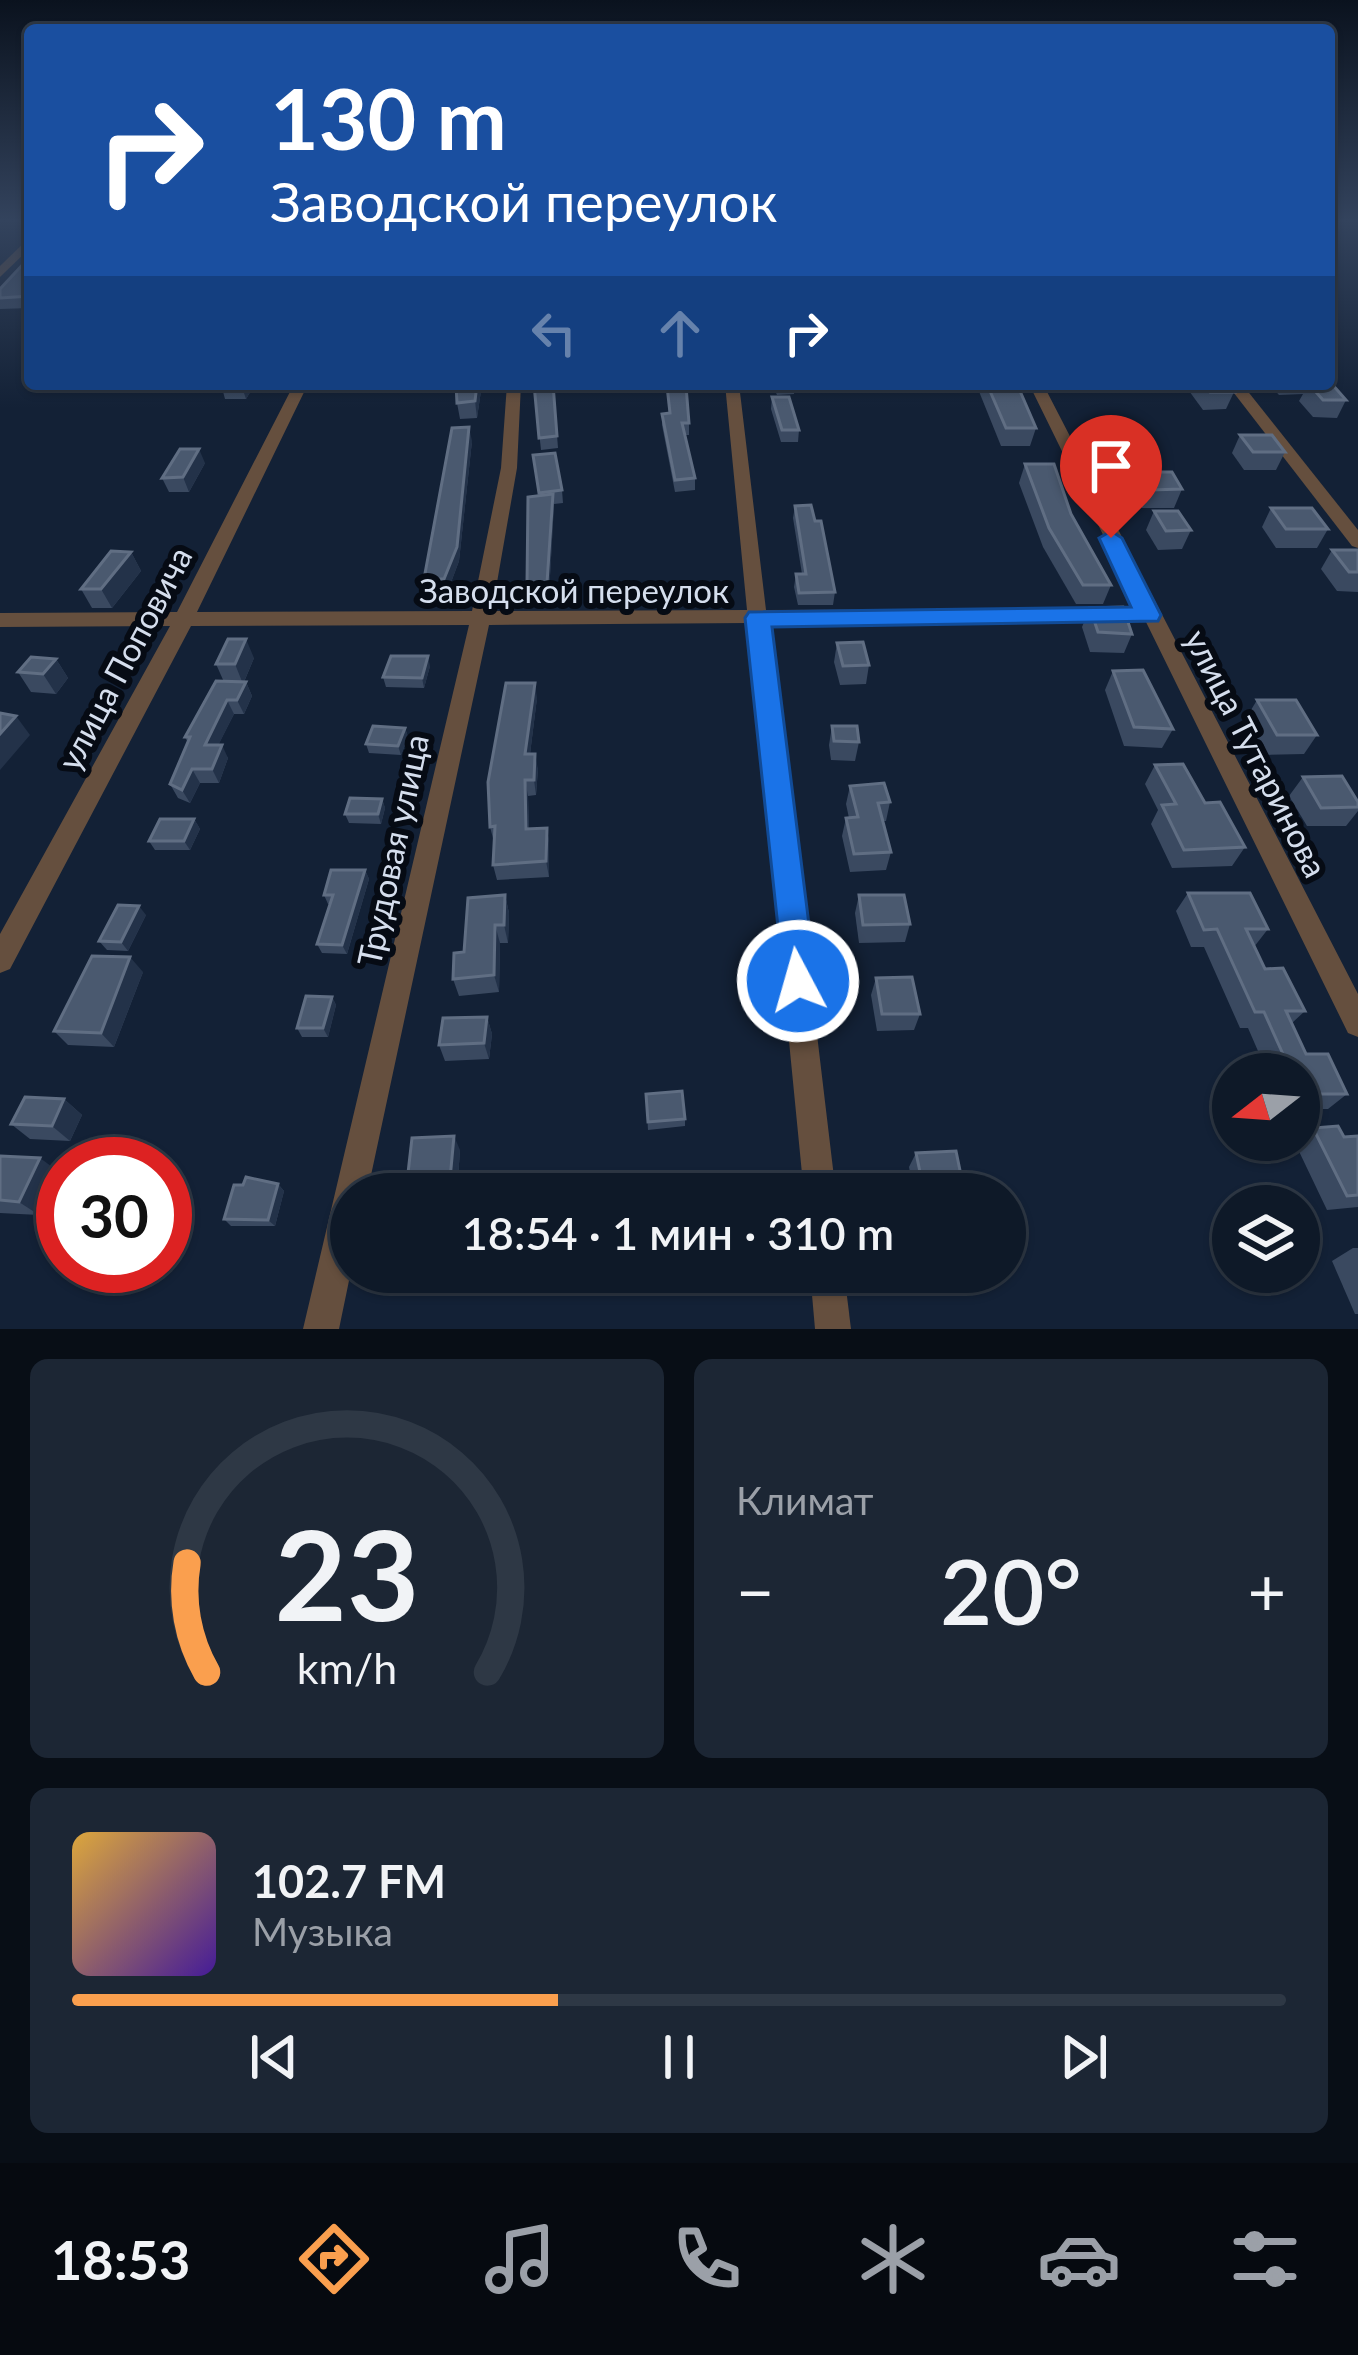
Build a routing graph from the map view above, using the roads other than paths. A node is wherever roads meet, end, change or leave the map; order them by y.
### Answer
1 (298, 390) edge
2 (514, 390) edge
3 (733, 390) edge
4 (1039, 390) edge
5 (1239, 390) edge
6 (1358, 542) edge
7 (1148, 615) junction
8 (758, 618) junction
9 (0, 620) edge
10 (479, 620) junction
11 (182, 623) junction
12 (0, 960) edge
13 (1358, 1022) edge
14 (818, 1173) edge
15 (829, 1293) edge
16 (321, 1329) edge
17 (833, 1329) edge

1 - 11 street, улица Поповича
2 - 10 street, Трудовая улица
3 - 8 street
4 - 7 street, улица Тутаринова
5 - 6 street
7 - 8 street, Заводской переулок
7 - 13 street, улица Тутаринова
8 - 10 street, Заводской переулок
8 - 14 street
9 - 11 street, Заводской переулок
10 - 11 street, Заводской переулок
10 - 16 street, Трудовая улица
11 - 12 street, улица Поповича
15 - 17 street

